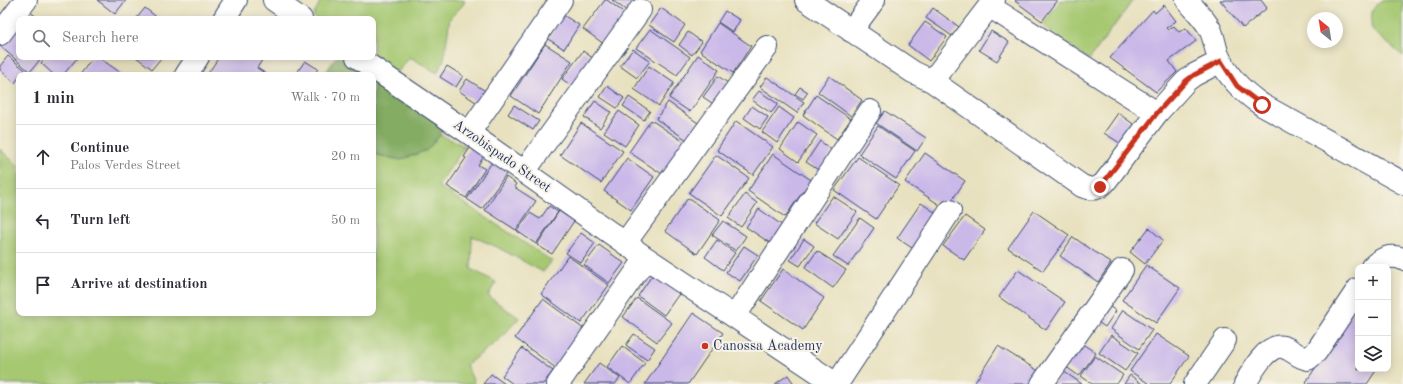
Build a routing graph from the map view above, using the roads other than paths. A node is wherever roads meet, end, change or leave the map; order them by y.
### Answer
1 (26, 0) edge
2 (236, 0) edge
3 (274, 0) edge
4 (561, 0) edge
5 (806, 0) edge
6 (874, 0) edge
7 (1187, 0) edge
8 (992, 3) edge
9 (640, 10) dead end
10 (226, 16) edge
11 (297, 16) edge
12 (851, 31) junction
13 (0, 34) edge
14 (768, 47) dead end
15 (196, 60) edge
16 (361, 60) edge
17 (1221, 61) junction
18 (188, 72) edge
19 (932, 81) junction
20 (870, 111) dead end
21 (1157, 113) junction
22 (470, 133) junction
23 (524, 172) junction
24 (1403, 183) edge
25 (950, 211) dead end
26 (625, 244) junction
27 (646, 258) junction
28 (1403, 259) edge
29 (1375, 264) edge
30 (1122, 270) dead end
31 (1355, 294) edge
32 (735, 316) junction
33 (1225, 340) dead end
34 (558, 384) edge
35 (837, 384) edge
36 (1042, 384) edge
37 (1195, 384) edge
38 (1245, 384) edge

1 - 13 street
2 - 10 street
3 - 11 street
4 - 22 street
5 - 12 street
6 - 12 street
7 - 17 street
8 - 19 street
8 - 21 street
9 - 23 street
12 - 19 street
14 - 26 street
15 - 18 street
16 - 22 street, Arzobispado Street
17 - 21 street
17 - 24 street
19 - 21 street
20 - 32 street
22 - 23 street, Arzobispado Street
23 - 26 street, Arzobispado Street
25 - 35 street
26 - 27 street, Arzobispado Street
27 - 32 street, Arzobispado Street
27 - 34 street
28 - 29 street
30 - 36 street
31 - 38 street
32 - 35 street, Arzobispado Street
33 - 37 street

